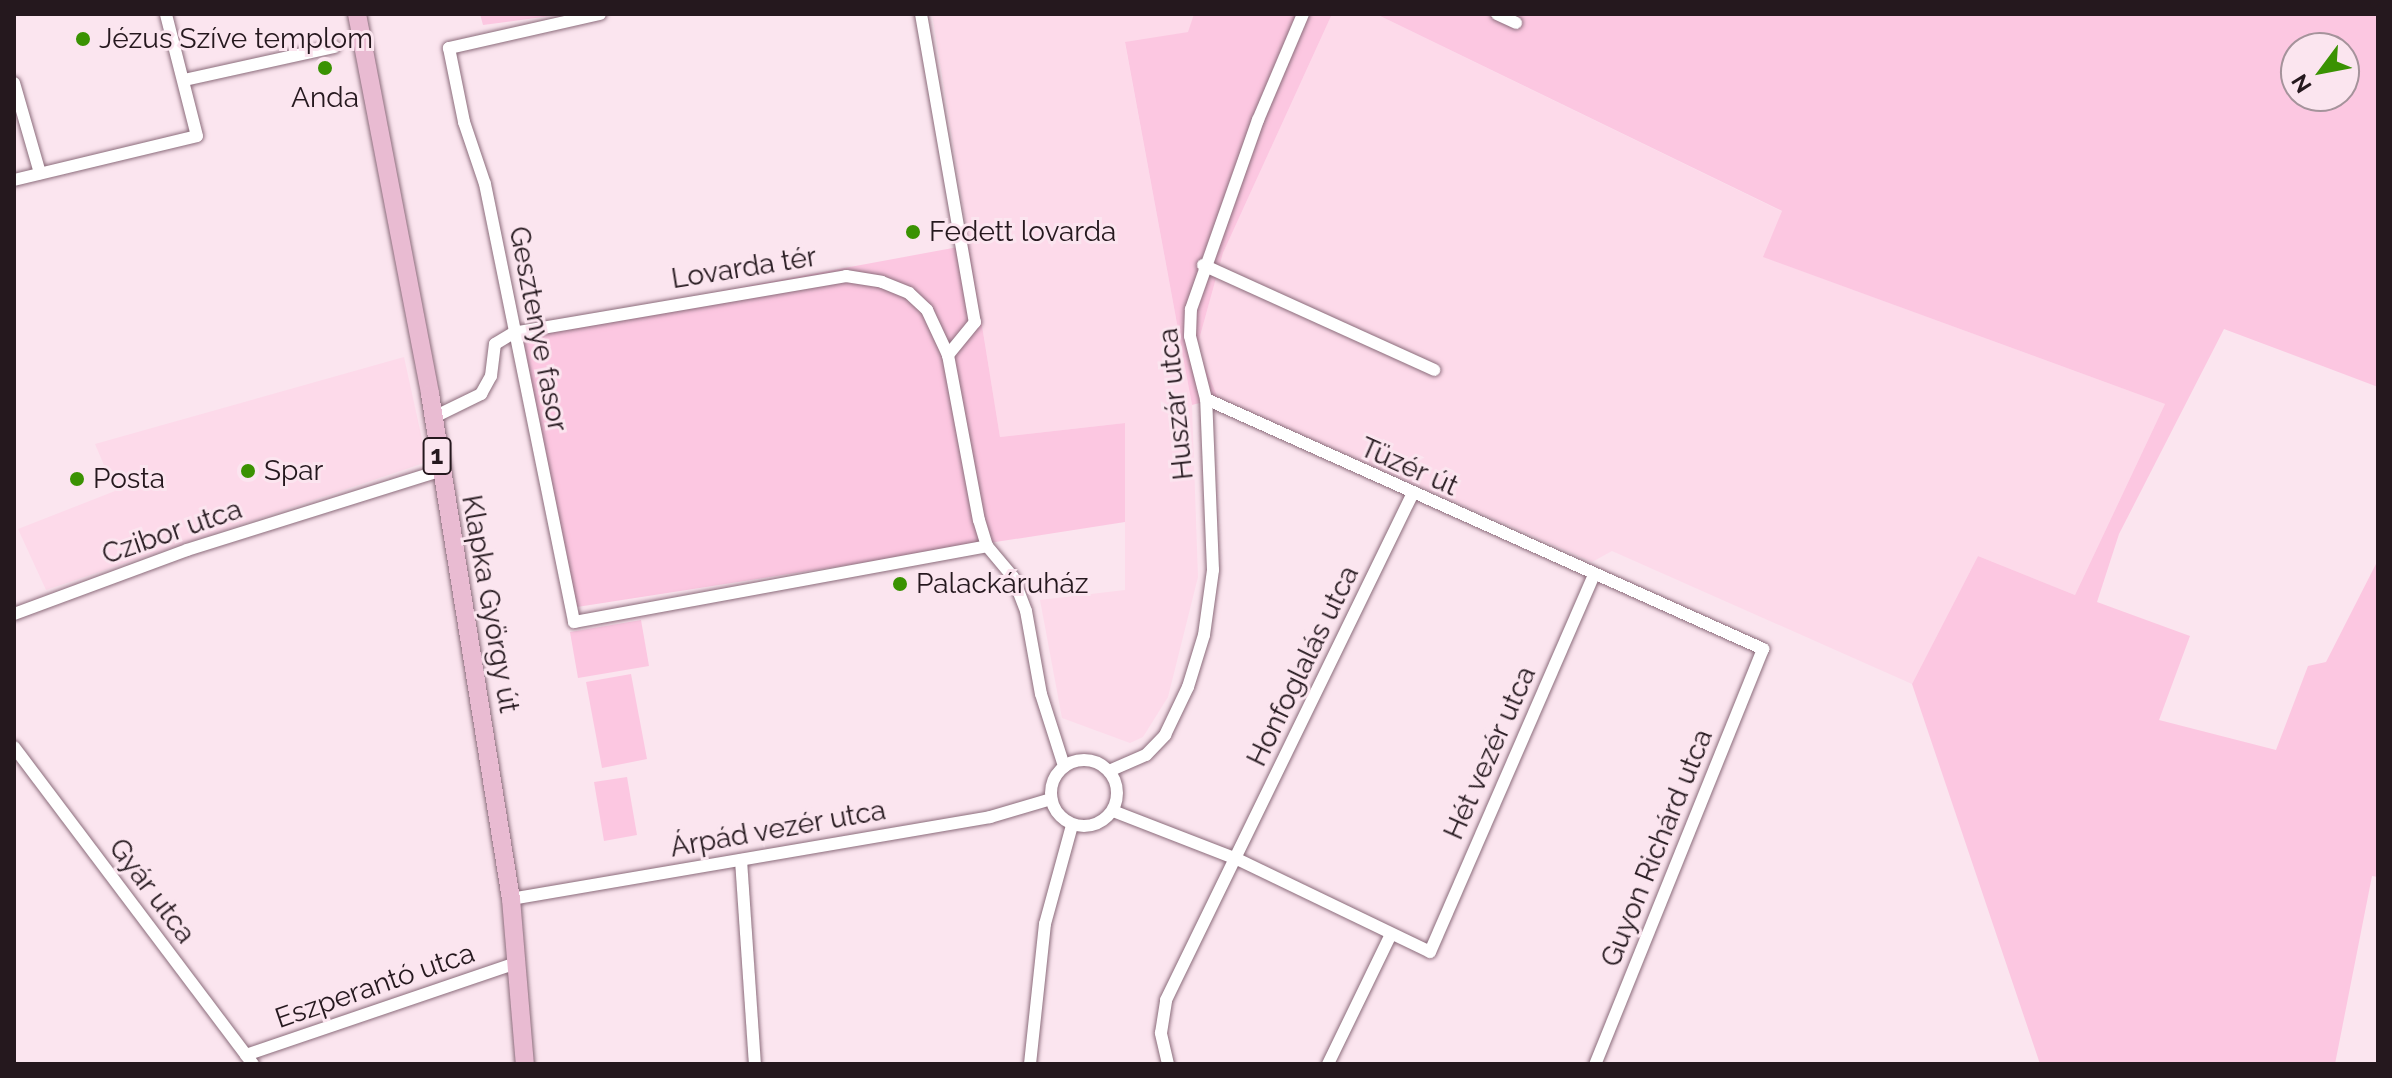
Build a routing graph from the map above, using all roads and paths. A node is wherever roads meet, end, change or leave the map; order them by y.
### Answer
1 (166, 14) edge
2 (357, 14) edge
3 (600, 14) edge
4 (921, 14) edge
5 (1303, 14) edge
6 (1497, 14) edge
7 (580, 16) edge
8 (1516, 23) dead end
9 (334, 47) dead end
10 (184, 80) junction
11 (14, 83) edge
12 (40, 173) junction
13 (14, 180) edge
14 (1203, 265) junction
15 (513, 333) junction
16 (948, 355) junction
17 (1434, 370) dead end
18 (1206, 399) junction
19 (432, 418) junction
20 (439, 471) junction
21 (1412, 495) junction
22 (987, 546) junction
23 (1594, 574) junction
24 (14, 614) edge
25 (1763, 649) joint
26 (14, 747) edge
27 (1064, 766) junction
28 (1109, 771) junction
29 (1051, 799) junction
30 (1113, 811) junction
31 (1072, 825) junction
32 (1237, 859) junction
33 (741, 860) junction
34 (511, 899) junction
35 (1391, 934) junction
36 (519, 962) junction
37 (249, 1060) edge
38 (1168, 1063) edge
39 (525, 1064) edge
40 (755, 1064) edge
41 (1030, 1064) edge
42 (1328, 1064) edge
43 (1595, 1064) edge

1 - 10 street
2 - 19 main road, Klapka György út / 1
3 - 7 street
4 - 16 street
5 - 14 street, Huszár utca
6 - 8 street
7 - 15 street, Gesztenye fasor
9 - 10 street
10 - 12 street
11 - 12 street
12 - 13 street
14 - 17 street
14 - 18 street, Huszár utca
15 - 16 street, Lovarda tér
15 - 19 street
15 - 22 street, Gesztenye fasor
16 - 22 street, Lovarda tér
18 - 21 street, Tüzér út
18 - 28 street, Huszár utca
19 - 20 main road, Klapka György út / 1
20 - 24 street, Czibor utca
20 - 34 main road, Klapka György út / 1
21 - 23 street, Tüzér út
21 - 32 street, Honfoglalás utca
22 - 27 street
23 - 25 street, Tüzér út
23 - 35 street, Hét vezér utca
25 - 43 street, Guyon Richárd utca
26 - 37 street, Gyár utca
27 - 28 street
27 - 29 street
28 - 30 street
29 - 31 street
29 - 33 street, Árpád vezér utca
30 - 31 street
30 - 32 street
31 - 41 street
32 - 35 street
32 - 38 street, Honfoglalás utca
33 - 34 street, Árpád vezér utca
33 - 40 street
34 - 36 main road, Klapka György út / 1
35 - 42 street
36 - 37 street, Eszperantó utca
36 - 39 main road, Klapka György út / 1

